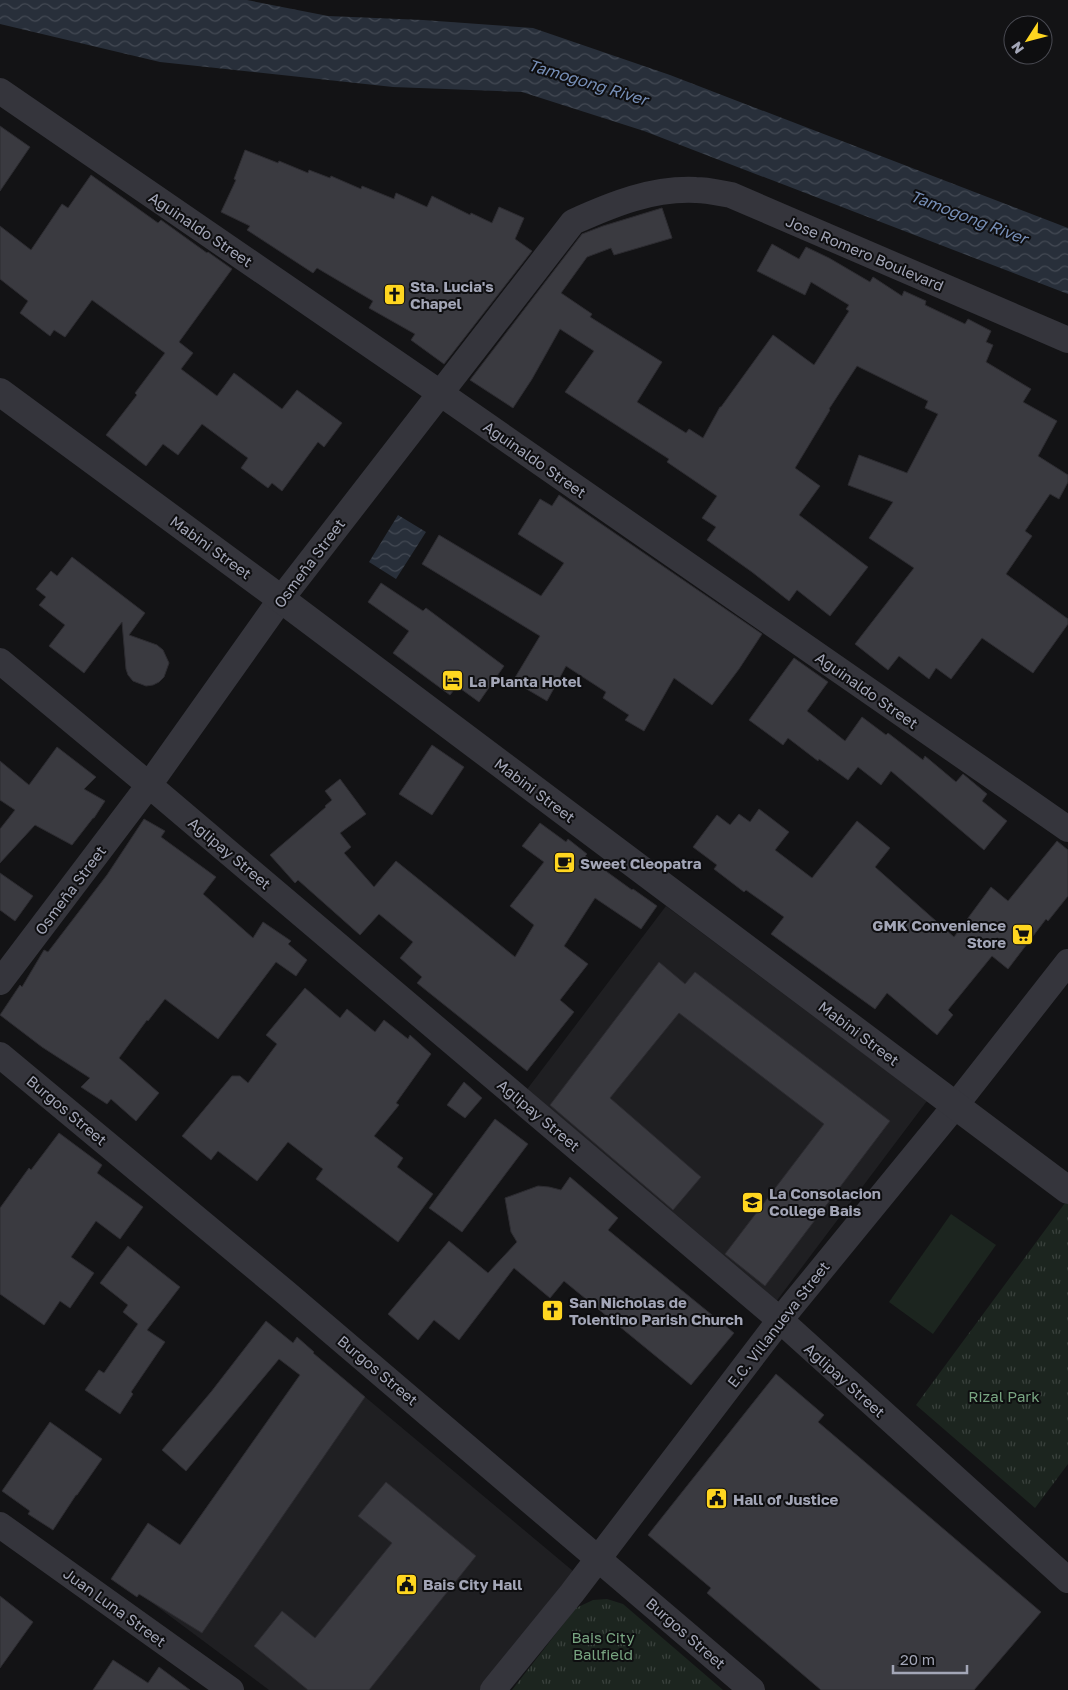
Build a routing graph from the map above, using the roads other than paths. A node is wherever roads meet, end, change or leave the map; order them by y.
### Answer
1 (0, 91) edge
2 (656, 192) joint
3 (1068, 340) edge
4 (0, 392) edge
5 (440, 393) junction
6 (281, 599) junction
7 (0, 661) edge
8 (149, 785) junction
9 (1068, 829) edge
10 (1068, 962) edge
11 (0, 982) edge
12 (0, 1055) edge
13 (955, 1106) junction
14 (1068, 1190) edge
15 (780, 1320) junction
16 (0, 1525) edge
17 (598, 1557) junction
18 (1068, 1580) edge
19 (231, 1690) edge
20 (493, 1690) edge
21 (752, 1690) edge

1 - 5 street, Aguinaldo Street
2 - 3 street, Jose Romero Boulevard
2 - 5 street, Osmeña Street
4 - 6 street, Mabini Street
5 - 6 street, Osmeña Street
5 - 9 street, Aguinaldo Street
6 - 8 street, Osmeña Street
6 - 13 street, Mabini Street
7 - 8 street, Aglipay Street
8 - 11 street, Osmeña Street
8 - 15 street, Aglipay Street
10 - 13 street, E.C. Villanueva Street
12 - 17 street, Burgos Street
13 - 14 street, Mabini Street
13 - 15 street, E.C. Villanueva Street
15 - 17 street, E.C. Villanueva Street
15 - 18 street, Aglipay Street
16 - 19 street, Juan Luna Street
17 - 20 street, E.C. Villanueva Street
17 - 21 street, Burgos Street

